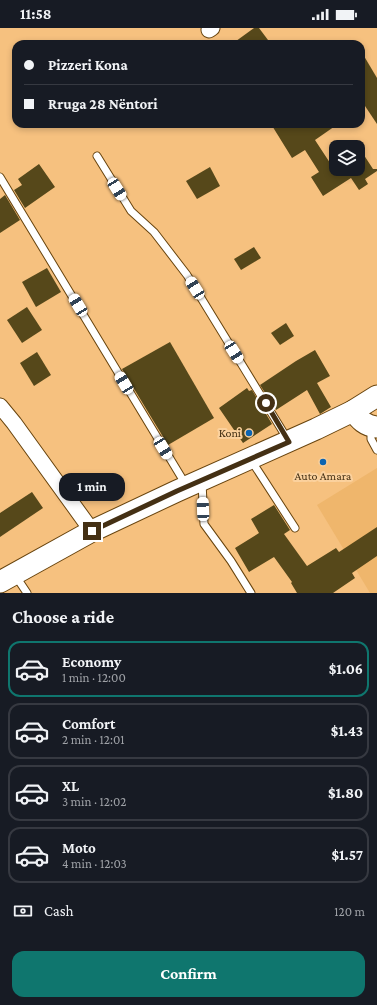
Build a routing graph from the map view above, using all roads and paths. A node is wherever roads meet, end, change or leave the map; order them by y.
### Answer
1 (97, 156) dead end
2 (0, 177) edge
3 (377, 396) edge
4 (0, 406) edge
5 (353, 411) junction
6 (374, 427) edge
7 (289, 442) junction
8 (377, 450) edge
9 (250, 459) junction
10 (194, 483) junction
11 (295, 528) dead end
12 (92, 531) junction
13 (7, 578) edge
14 (27, 593) edge
15 (251, 593) edge

1 - 7 lane
2 - 10 lane
3 - 5 main road
4 - 12 street
5 - 6 main road
5 - 7 main road
6 - 8 lane
7 - 9 main road
9 - 10 main road
9 - 11 lane
10 - 12 main road
10 - 15 lane
12 - 13 main road
13 - 14 lane

